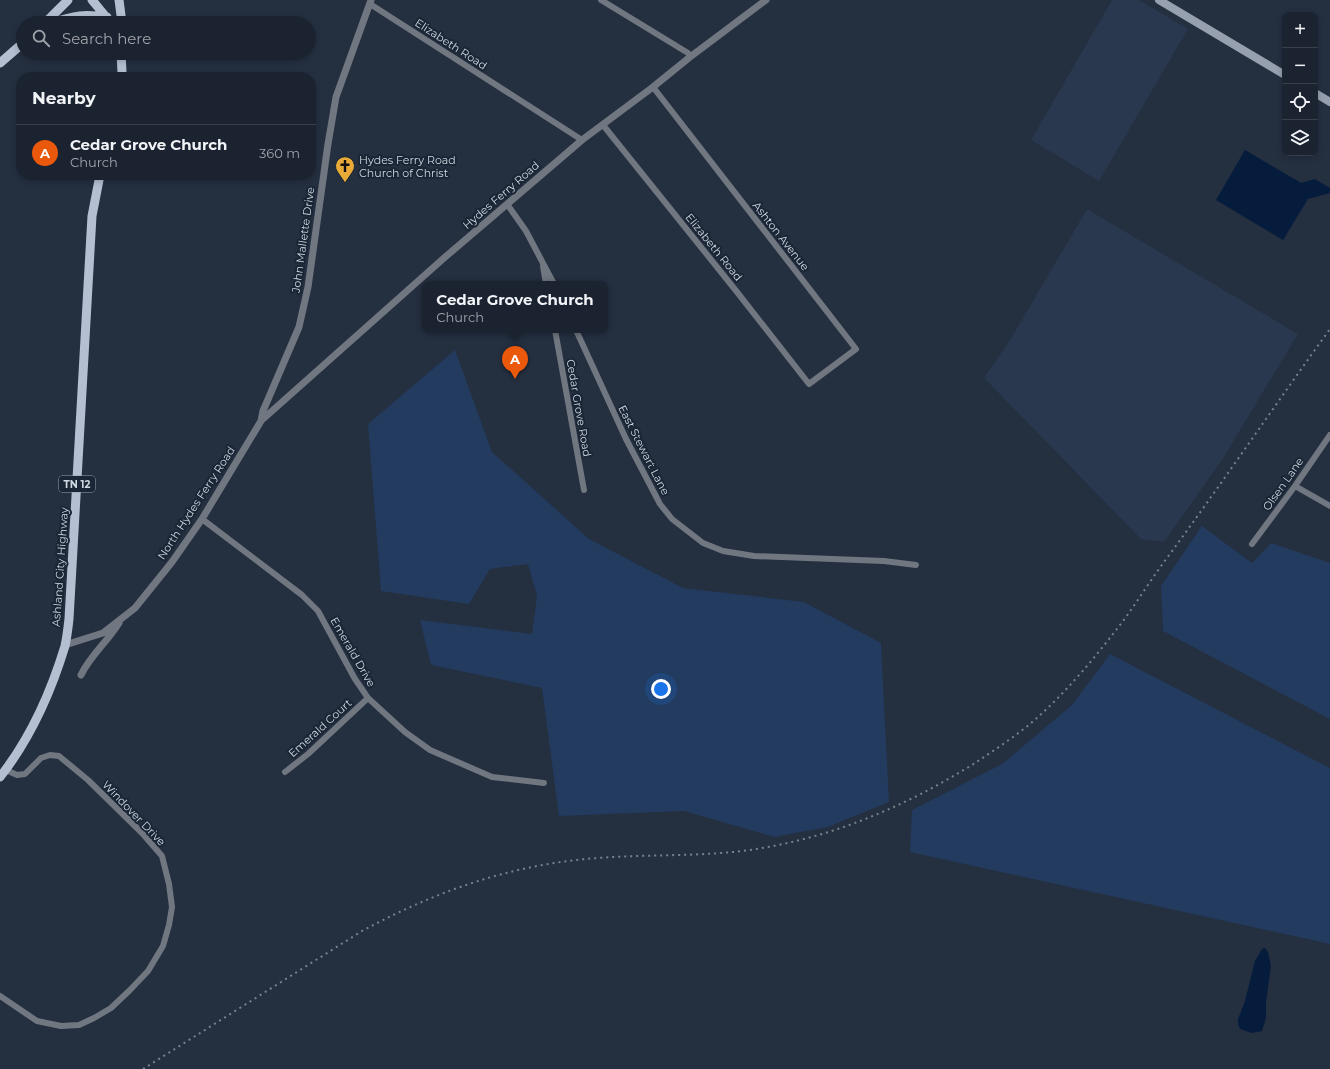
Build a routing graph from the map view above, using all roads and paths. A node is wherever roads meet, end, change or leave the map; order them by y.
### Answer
1 (68, 0) edge
2 (92, 0) edge
3 (119, 0) edge
4 (601, 0) edge
5 (766, 0) edge
6 (1159, 0) edge
7 (370, 2) edge
8 (52, 16) edge
9 (72, 16) edge
10 (94, 16) edge
11 (106, 16) edge
12 (121, 16) edge
13 (16, 49) edge
14 (690, 57) junction
15 (121, 60) edge
16 (0, 63) edge
17 (122, 72) edge
18 (1282, 73) edge
19 (653, 87) junction
20 (1318, 95) edge
21 (1330, 102) edge
22 (603, 125) junction
23 (582, 140) junction
24 (99, 180) edge
25 (507, 204) junction
26 (541, 259) junction
27 (545, 281) edge
28 (552, 281) edge
29 (556, 333) edge
30 (577, 333) edge
31 (808, 383) joint
32 (263, 411) joint
33 (261, 421) junction
34 (1330, 434) edge
35 (1296, 486) junction
36 (584, 490) dead end
37 (1330, 506) edge
38 (202, 519) junction
39 (1252, 544) dead end
40 (916, 565) dead end
41 (122, 618) junction
42 (65, 645) junction
43 (81, 675) dead end
44 (368, 698) junction
45 (285, 772) dead end
46 (3, 774) edge
47 (544, 783) dead end
48 (0, 996) edge

1 - 8 main road
2 - 11 main road
3 - 12 main road
4 - 14 street
5 - 14 street, Hydes Ferry Road
6 - 18 main road
7 - 23 street, Elizabeth Road
7 - 32 street, John Mallette Drive
9 - 10 main road
13 - 16 main road
14 - 19 street, Hydes Ferry Road
15 - 17 main road
19 - 22 street, Hydes Ferry Road
19 - 31 street, Ashton Avenue
20 - 21 main road
22 - 23 street, Hydes Ferry Road
22 - 31 street, Elizabeth Road
23 - 25 street, Hydes Ferry Road
24 - 42 main road, Ashland City Highway / TN 12
25 - 26 street
25 - 33 street, Hydes Ferry Road
26 - 27 street
26 - 28 street
29 - 36 street, Cedar Grove Road
30 - 40 street, East Stewart Lane
32 - 33 street, North Hydes Ferry Road
33 - 38 street, North Hydes Ferry Road
34 - 35 street, Olsen Lane
35 - 37 street
35 - 39 street, Olsen Lane
38 - 41 street, North Hydes Ferry Road
38 - 44 street, Emerald Drive
41 - 42 street, North Hydes Ferry Road
41 - 43 street, North Hydes Ferry Road
42 - 46 main road, Ashland City Highway / TN 12
44 - 45 street, Emerald Court
44 - 47 street, Emerald Drive
46 - 48 street, Windover Drive

